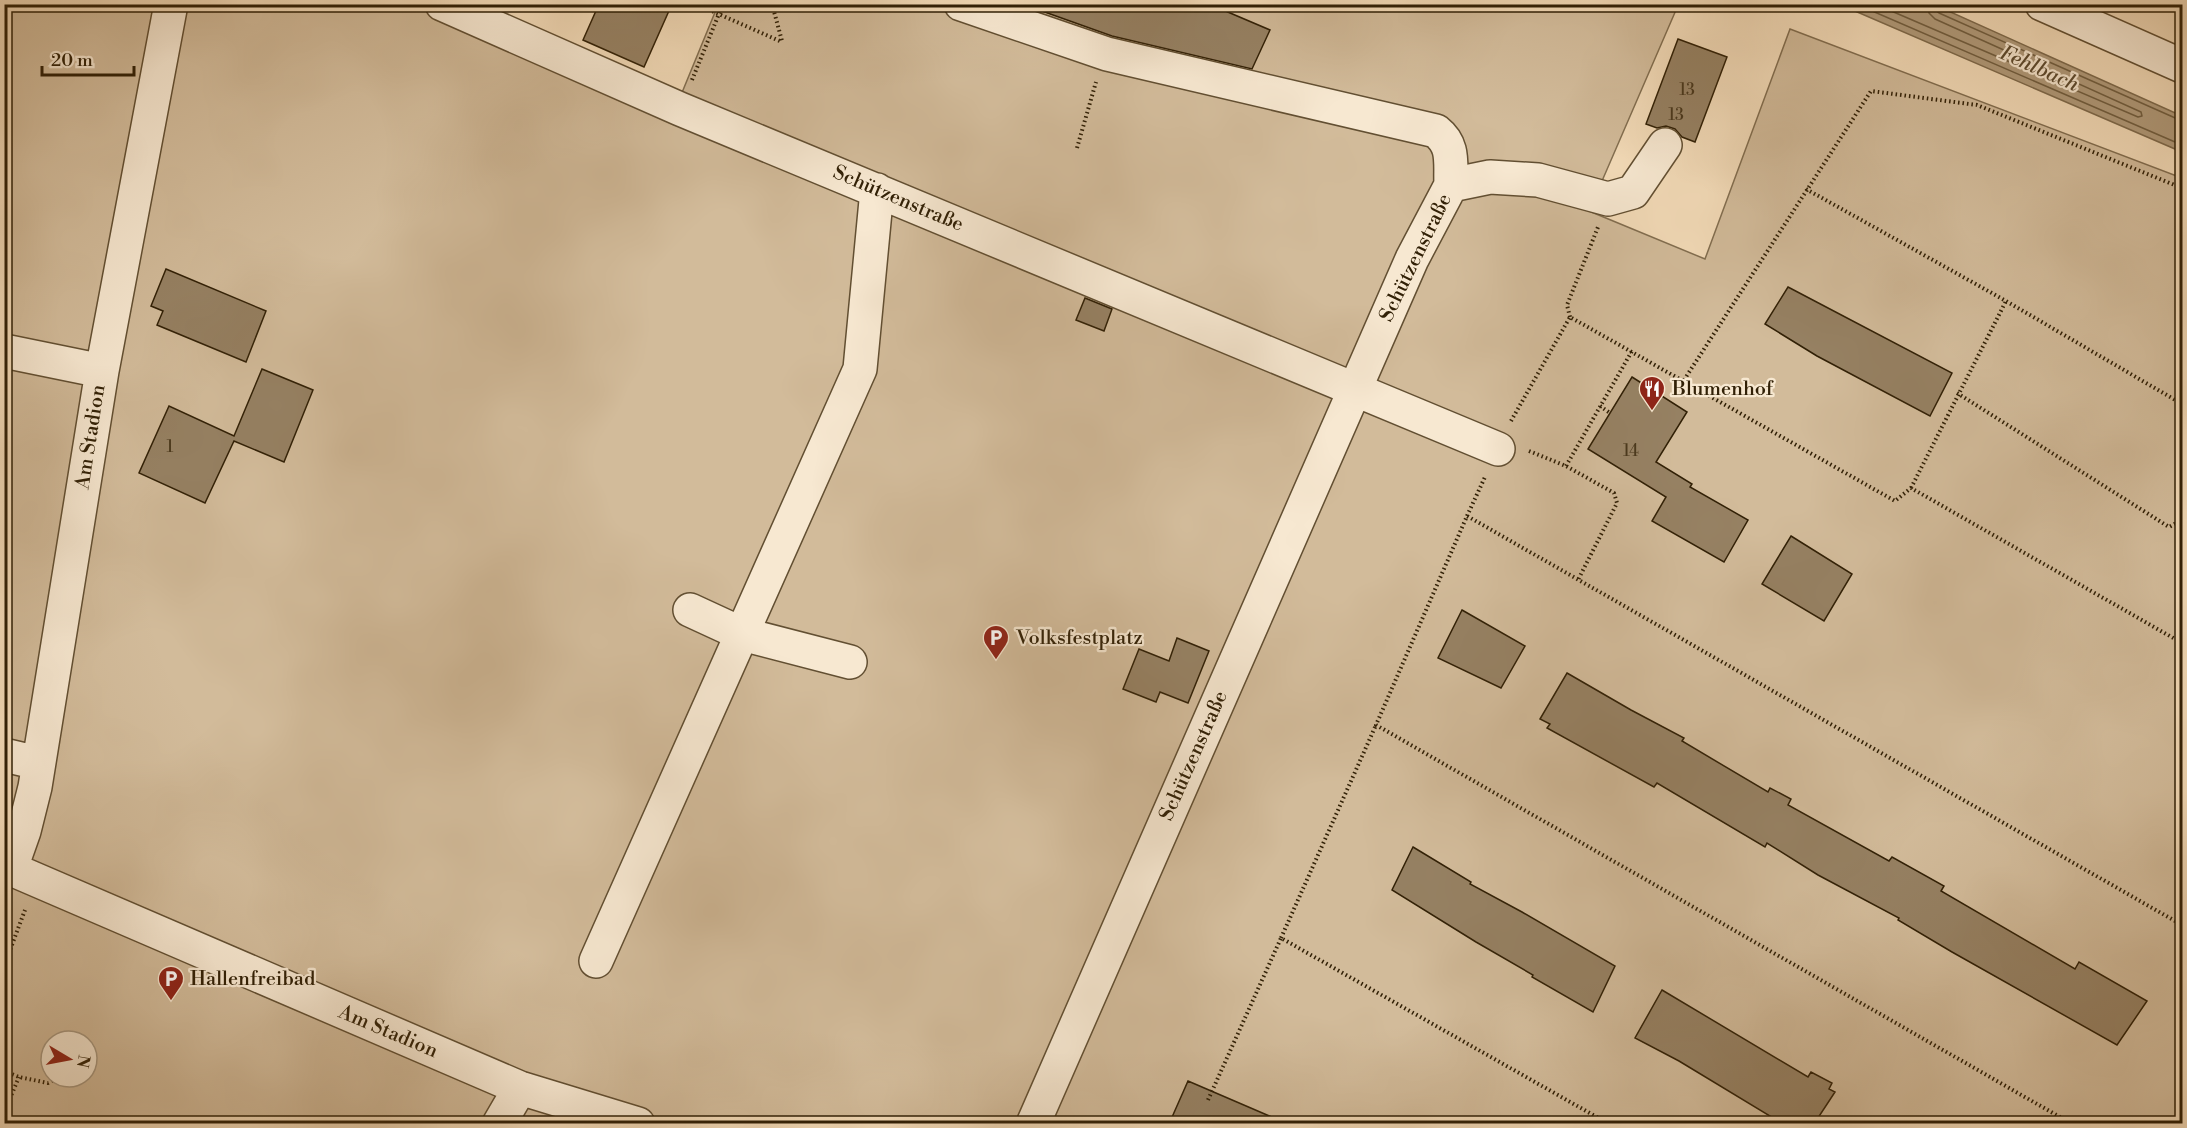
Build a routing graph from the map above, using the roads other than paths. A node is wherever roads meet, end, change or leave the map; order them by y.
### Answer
1 (171, 4) edge
2 (442, 4) edge
3 (961, 4) edge
4 (2042, 4) edge
5 (2182, 66) edge
6 (1665, 145) dead end
7 (1451, 185) junction
8 (877, 190) junction
9 (4, 351) edge
10 (102, 371) junction
11 (1357, 389) junction
12 (1499, 444) road end
13 (690, 610) dead end
14 (742, 634) junction
15 (850, 662) dead end
16 (4, 755) edge
17 (38, 763) junction
18 (14, 870) edge
19 (596, 961) dead end
20 (520, 1088) junction
21 (500, 1124) edge
22 (638, 1124) edge
23 (1033, 1124) edge

1 - 10 street, Am Stadion
2 - 8 street, Schützenstraße
3 - 7 street
4 - 5 street
6 - 7 street, Schützenstraße
7 - 11 street, Schützenstraße
8 - 11 street, Schützenstraße
8 - 14 street
9 - 10 street
10 - 17 street, Am Stadion
11 - 12 street
11 - 23 street, Schützenstraße
13 - 14 street
14 - 15 street
14 - 19 street
16 - 17 street
17 - 18 street, Am Stadion
18 - 20 street, Am Stadion
20 - 21 street
20 - 22 street, Am Stadion

